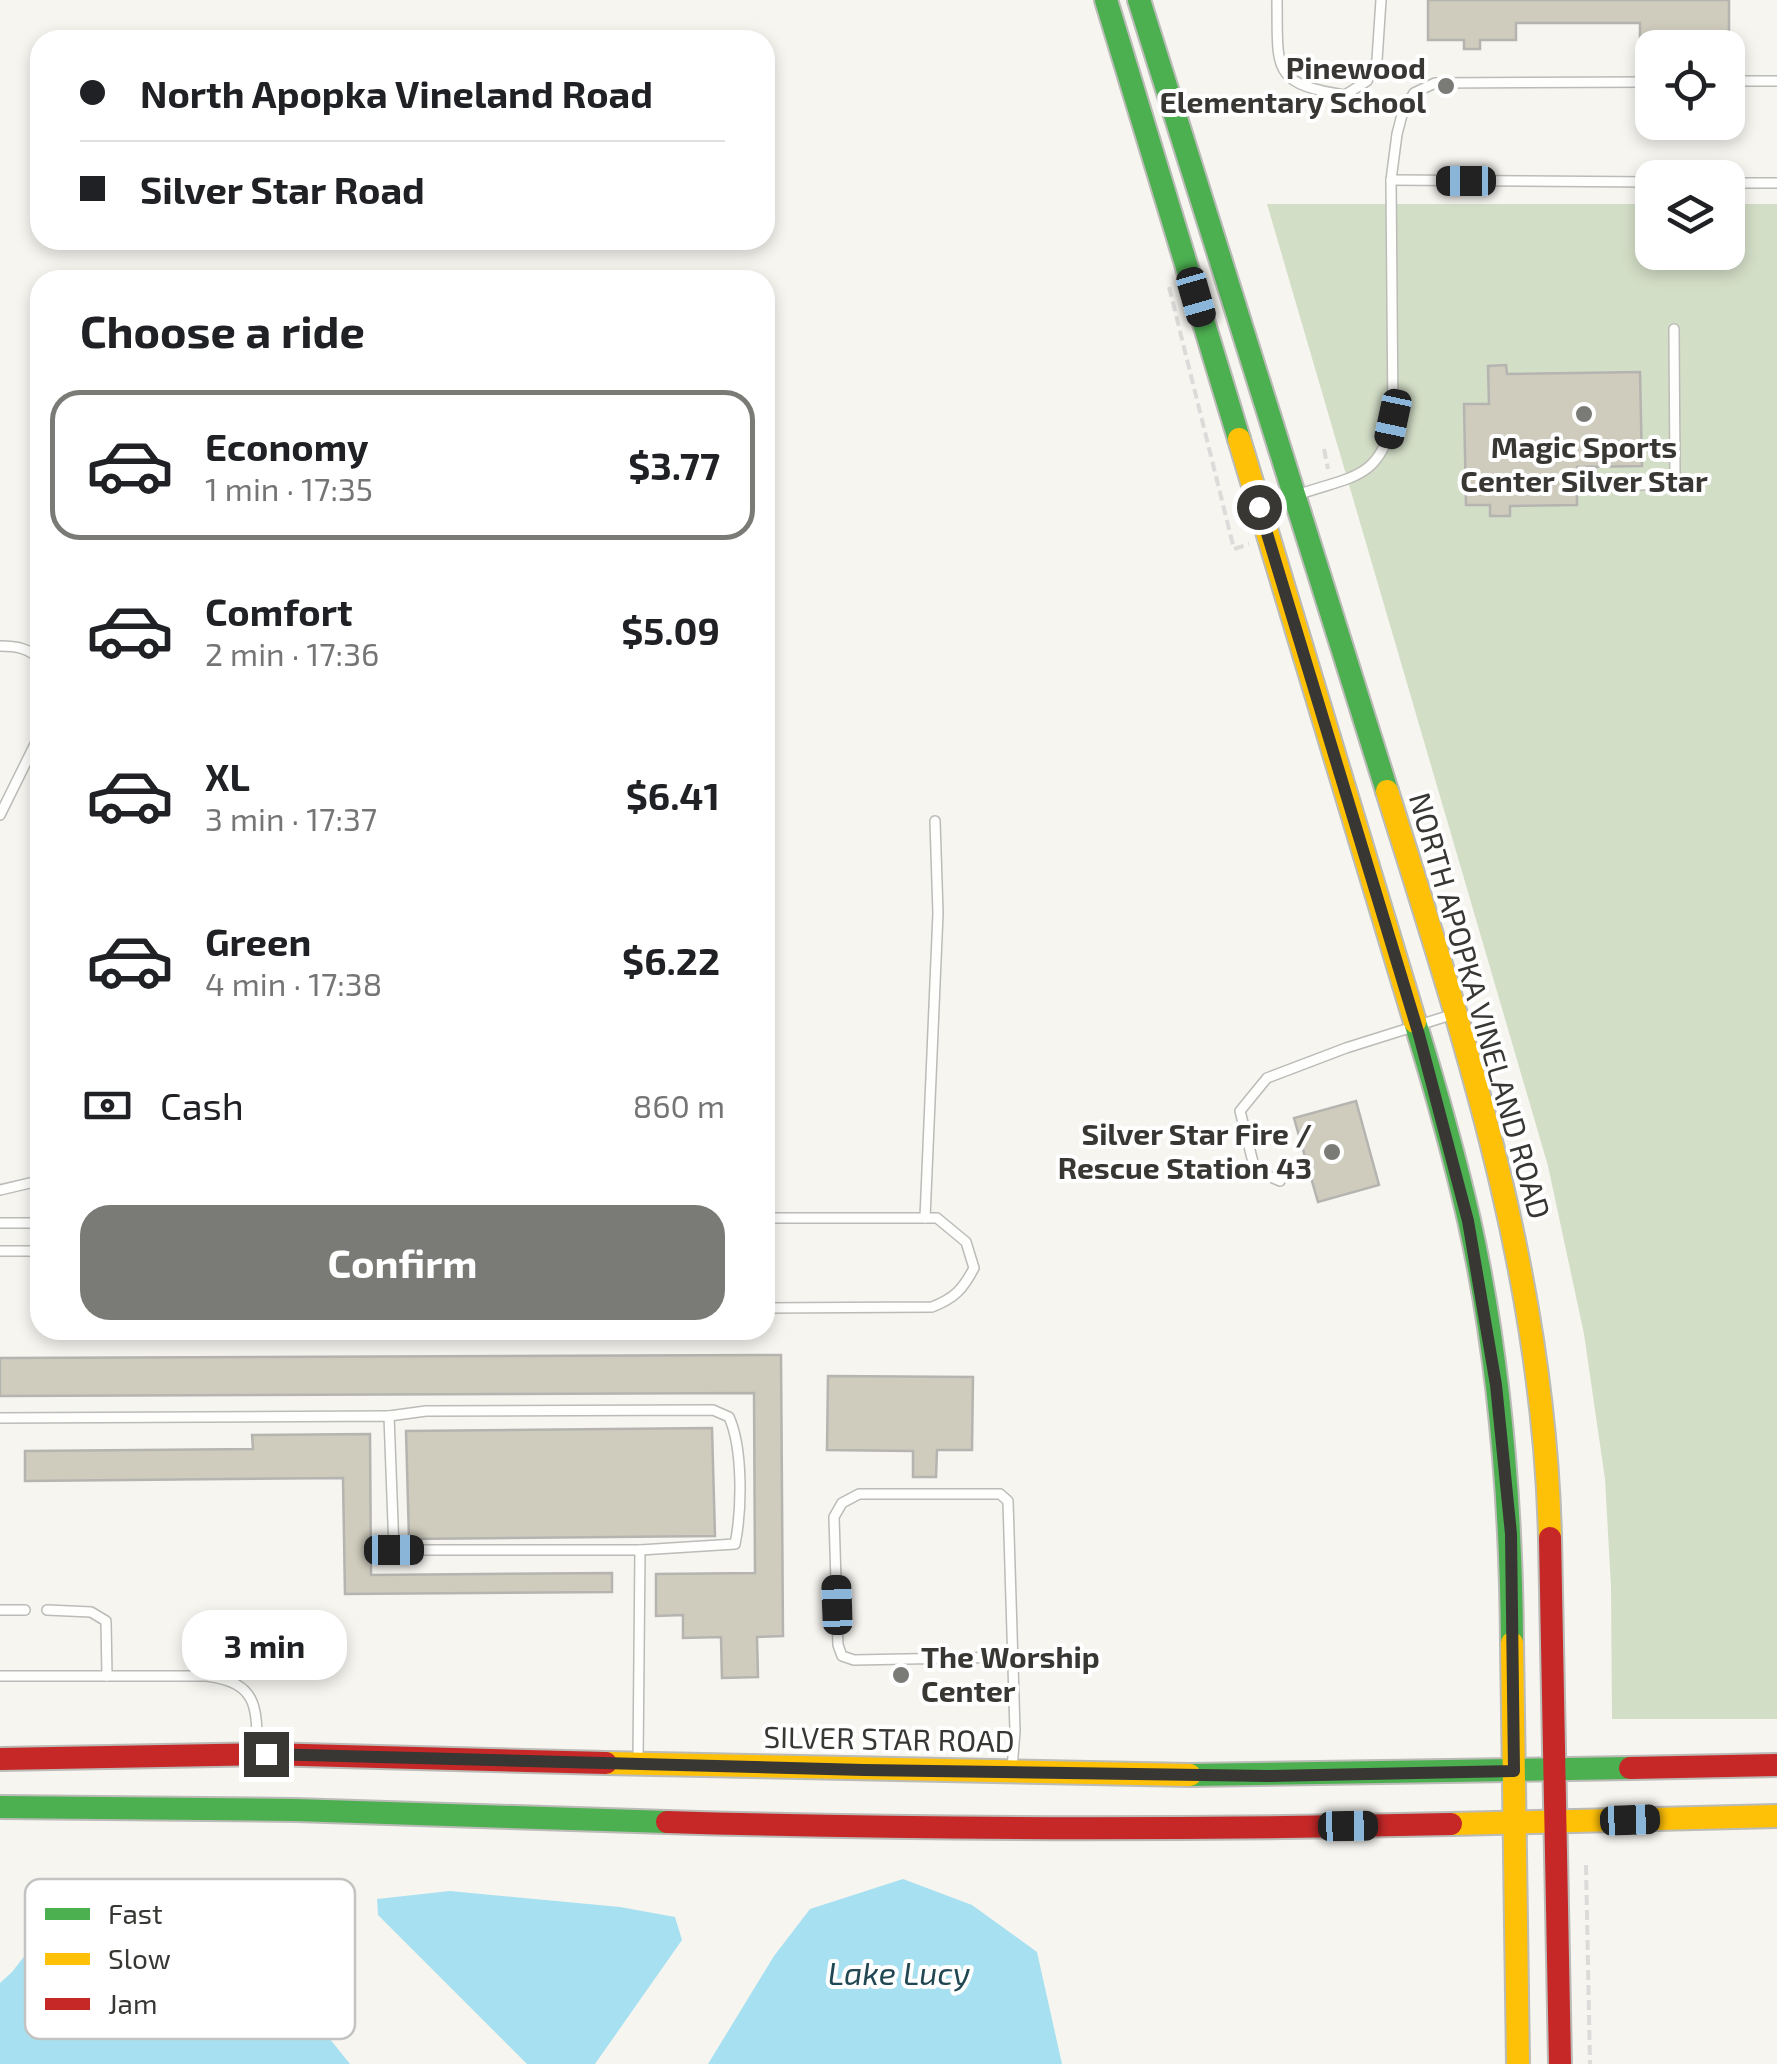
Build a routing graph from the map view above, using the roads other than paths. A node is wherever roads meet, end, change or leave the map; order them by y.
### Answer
1 (1106, 0) edge
2 (1139, 0) edge
3 (1277, 0) edge
4 (1381, 0) edge
5 (1777, 81) edge
6 (1635, 82) edge
7 (1745, 82) edge
8 (1391, 180) junction
9 (1635, 182) edge
10 (1745, 183) edge
11 (1777, 183) edge
12 (1674, 329) dead end
13 (1598, 488) dead end
14 (1295, 496) junction
15 (1259, 507) junction
16 (0, 646) edge
17 (30, 653) edge
18 (30, 754) edge
19 (0, 816) edge
20 (935, 821) dead end
21 (1457, 1014) junction
22 (1416, 1026) junction
23 (1280, 1180) dead end
24 (30, 1183) edge
25 (0, 1190) edge
26 (775, 1218) edge
27 (926, 1218) junction
28 (0, 1223) edge
29 (30, 1223) edge
30 (0, 1251) edge
31 (30, 1251) edge
32 (775, 1308) edge
33 (389, 1416) junction
34 (0, 1418) edge
35 (640, 1550) junction
36 (0, 1610) edge
37 (25, 1610) dead end
38 (47, 1610) dead end
39 (1011, 1658) junction
40 (0, 1676) edge
41 (107, 1676) junction
42 (257, 1754) junction
43 (0, 1758) edge
44 (638, 1764) junction
45 (1777, 1764) edge
46 (1554, 1770) junction
47 (1514, 1771) junction
48 (1012, 1772) junction
49 (0, 1807) edge
50 (1777, 1816) edge
51 (1554, 1822) junction
52 (1513, 1824) junction
53 (1518, 2064) edge
54 (1560, 2064) edge

1 - 15 main road
2 - 14 main road, NORTH APOPKA VINELAND ROAD
3 - 4 lane
5 - 7 lane
6 - 8 lane
8 - 9 lane
8 - 14 lane
10 - 11 lane
12 - 13 lane
14 - 15 street
14 - 21 main road, NORTH APOPKA VINELAND ROAD
15 - 22 main road
16 - 17 lane
18 - 19 lane
20 - 27 lane
21 - 22 lane
21 - 46 main road, NORTH APOPKA VINELAND ROAD
22 - 23 lane
22 - 47 main road
24 - 25 lane
26 - 27 lane
27 - 32 lane
28 - 29 lane
30 - 31 lane
33 - 34 lane
33 - 35 lane
33 - 35 lane
35 - 44 lane
36 - 37 lane
38 - 41 lane
39 - 39 lane
39 - 48 lane
40 - 41 lane
41 - 42 lane
42 - 43 main road, SILVER STAR ROAD
42 - 44 main road, SILVER STAR ROAD
44 - 48 main road, SILVER STAR ROAD
45 - 46 main road, SILVER STAR ROAD
46 - 47 main road, SILVER STAR ROAD
46 - 51 main road, NORTH APOPKA VINELAND ROAD
47 - 48 main road, SILVER STAR ROAD
47 - 52 main road
49 - 52 main road
50 - 51 main road
51 - 52 main road
51 - 54 main road, NORTH APOPKA VINELAND ROAD
52 - 53 main road

